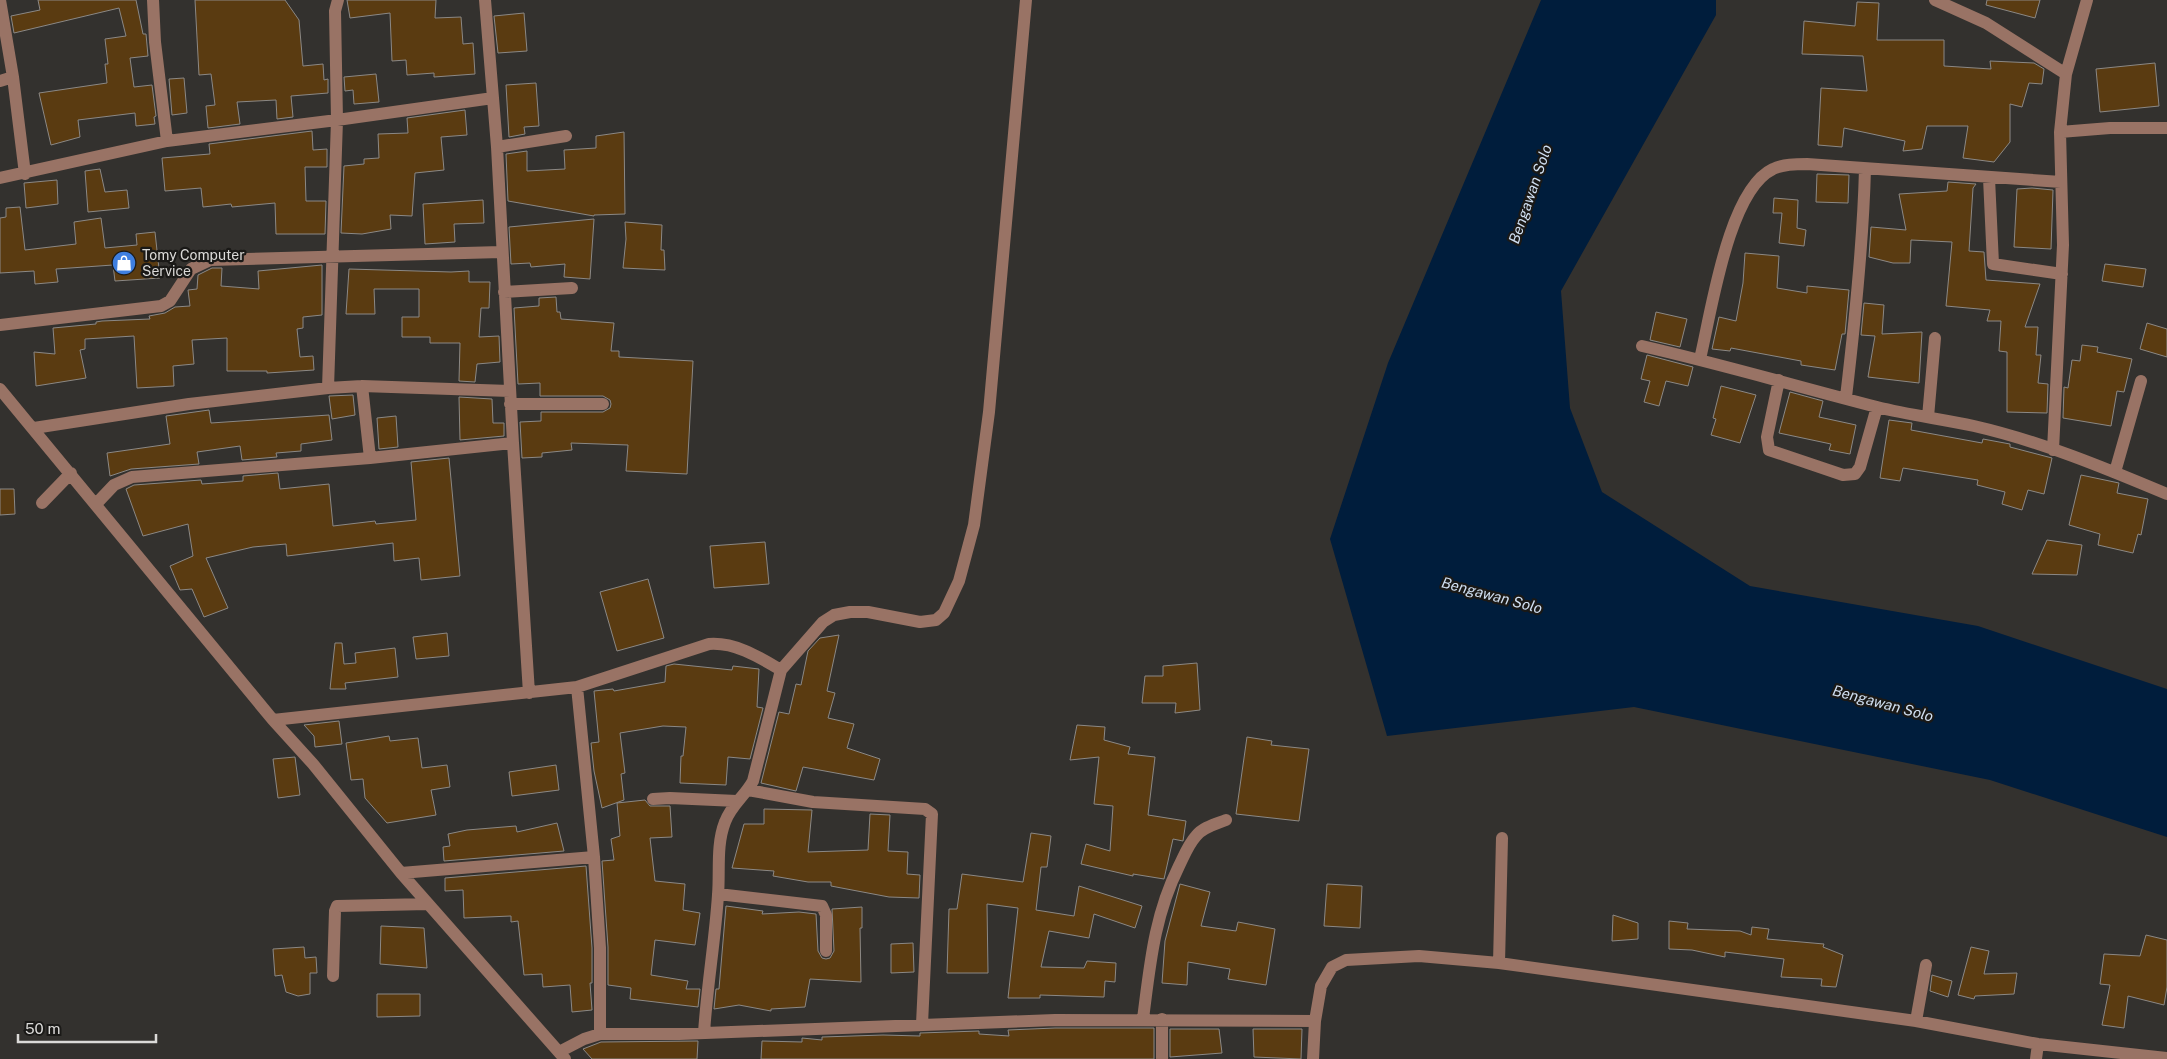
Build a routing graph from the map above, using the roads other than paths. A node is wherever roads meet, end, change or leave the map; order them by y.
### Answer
1 (0, 0) edge
2 (153, 0) edge
3 (338, 0) edge
4 (486, 0) edge
5 (1026, 0) edge
6 (1935, 0) edge
7 (2087, 0) edge
8 (2066, 74) junction
9 (14, 77) junction
10 (0, 81) edge
11 (494, 98) junction
12 (337, 120) junction
13 (2167, 128) edge
14 (2060, 132) junction
15 (566, 136) dead end
16 (167, 141) junction
17 (496, 147) junction
18 (1865, 169) junction
19 (25, 174) junction
20 (0, 178) edge
21 (1989, 178) junction
22 (2061, 182) junction
23 (501, 252) junction
24 (334, 256) junction
25 (2062, 274) junction
26 (572, 288) dead end
27 (504, 292) junction
28 (0, 325) edge
29 (1935, 338) dead end
30 (1642, 346) dead end
31 (1700, 359) junction
32 (1779, 380) junction
33 (2141, 381) dead end
34 (362, 386) junction
35 (328, 388) junction
36 (0, 389) edge
37 (510, 391) junction
38 (1846, 397) junction
39 (510, 404) junction
40 (603, 404) dead end
41 (1877, 407) junction
42 (1928, 417) junction
43 (34, 428) junction
44 (512, 443) junction
45 (2053, 450) junction
46 (370, 458) junction
47 (2115, 472) junction
48 (71, 473) junction
49 (2167, 494) edge
50 (42, 503) dead end
51 (96, 504) junction
52 (781, 670) junction
53 (577, 687) junction
54 (529, 693) junction
55 (272, 720) junction
56 (748, 790) junction
57 (653, 799) dead end
58 (737, 801) junction
59 (1226, 820) dead end
60 (1502, 838) dead end
61 (594, 857) junction
62 (401, 874) junction
63 (718, 894) junction
64 (428, 904) junction
65 (826, 951) dead end
66 (1499, 963) junction
67 (1926, 965) dead end
68 (333, 976) dead end
69 (1143, 1019) junction
70 (1162, 1019) junction
71 (1315, 1021) junction
72 (1916, 1021) junction
73 (922, 1024) junction
74 (704, 1033) junction
75 (600, 1034) junction
76 (2038, 1044) junction
77 (562, 1056) edge
78 (2167, 1058) edge
79 (1162, 1059) edge
80 (1312, 1059) edge
81 (2036, 1059) edge

1 - 9 street
2 - 16 street
3 - 12 street
4 - 11 street
5 - 52 street
6 - 8 street
7 - 8 street
8 - 14 street
9 - 10 street
9 - 19 street
11 - 12 street
11 - 17 street
12 - 16 street
12 - 24 street
13 - 14 street
14 - 22 street
15 - 17 street
16 - 19 street
17 - 23 street
18 - 21 street
18 - 31 street
18 - 38 street
19 - 20 street
21 - 22 street
21 - 25 street
22 - 25 street
23 - 24 street
23 - 27 street
24 - 28 street
24 - 35 street
25 - 45 street
26 - 27 street
27 - 37 street
29 - 42 street
30 - 31 street
31 - 32 street
32 - 38 street
32 - 41 street
33 - 47 street
34 - 35 street
34 - 37 street
34 - 46 street
35 - 43 street
36 - 43 street
37 - 39 street
38 - 41 street
39 - 40 street
39 - 44 street
41 - 42 street
42 - 45 street
43 - 48 street
44 - 46 street
44 - 54 street
45 - 47 street
46 - 51 street
47 - 49 street
48 - 50 street
48 - 51 street
51 - 55 street
52 - 53 street
52 - 56 street
53 - 54 street
53 - 61 street
54 - 55 street
55 - 62 street
56 - 58 street
56 - 73 street
57 - 58 street
58 - 63 street
59 - 69 street
60 - 66 street
61 - 62 street
61 - 75 street
62 - 64 street
63 - 65 street
63 - 74 street
64 - 68 street
64 - 77 street
66 - 71 street
66 - 72 street
67 - 72 street
69 - 70 street
69 - 73 street
70 - 71 street
70 - 79 street
71 - 80 street
72 - 76 street
73 - 74 street
74 - 75 street
75 - 77 street
76 - 78 street
76 - 81 street

